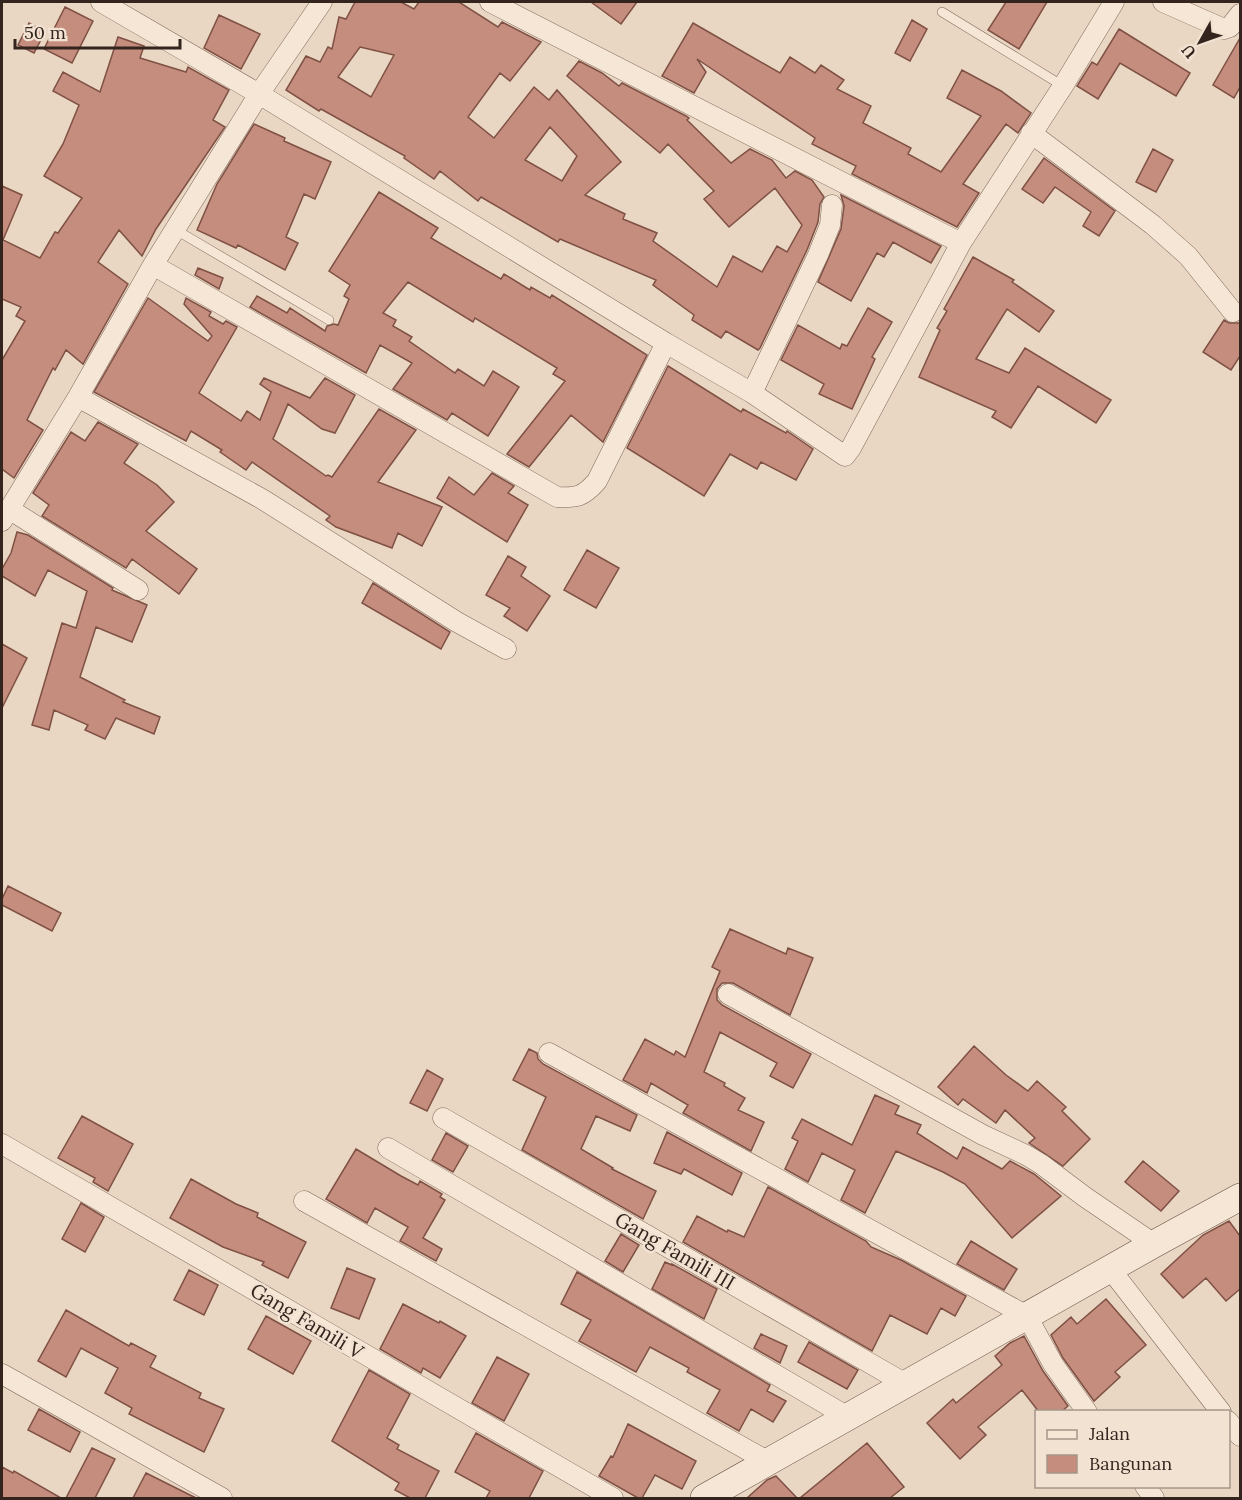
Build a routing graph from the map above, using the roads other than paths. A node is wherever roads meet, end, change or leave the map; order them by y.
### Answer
1 (100, 2) edge
2 (322, 2) edge
3 (490, 2) edge
4 (1114, 2) edge
5 (1163, 2) edge
6 (942, 12) dead end
7 (1240, 14) edge
8 (1063, 86) junction
9 (259, 94) junction
10 (1031, 133) junction
11 (832, 205) dead end
12 (176, 230) junction
13 (961, 243) junction
14 (153, 265) junction
15 (1233, 312) dead end
16 (328, 320) dead end
17 (666, 343) junction
18 (752, 393) junction
19 (78, 397) junction
20 (5, 515) edge
21 (138, 590) dead end
22 (506, 649) dead end
23 (728, 994) dead end
24 (549, 1053) dead end
25 (443, 1118) dead end
26 (2, 1144) edge
27 (388, 1149) dead end
28 (1240, 1197) edge
29 (304, 1201) dead end
30 (1154, 1244) junction
31 (1110, 1270) junction
32 (1027, 1316) junction
33 (2, 1374) edge
34 (906, 1384) junction
35 (1086, 1410) edge
36 (1219, 1410) edge
37 (848, 1417) junction
38 (1230, 1424) edge
39 (1240, 1436) edge
40 (769, 1462) junction
41 (222, 1498) edge
42 (613, 1498) edge
43 (704, 1498) edge

1 - 9 street
2 - 9 street
3 - 13 street
4 - 8 street
5 - 7 street
6 - 8 lane
8 - 10 street
9 - 12 street
9 - 17 street
10 - 13 street
10 - 15 street
11 - 18 street
12 - 14 street
12 - 16 lane
13 - 18 street
14 - 17 street
14 - 19 street
17 - 18 street
19 - 20 street
19 - 22 street
20 - 21 street
23 - 30 street
24 - 32 street
25 - 34 street, Gang Famili III
26 - 42 street, Gang Famili V
27 - 37 street
28 - 30 main road
29 - 40 street
30 - 31 main road
31 - 32 main road
31 - 36 street
32 - 34 main road
32 - 35 street
33 - 41 street
34 - 37 main road
37 - 40 main road
38 - 39 street
40 - 43 main road

